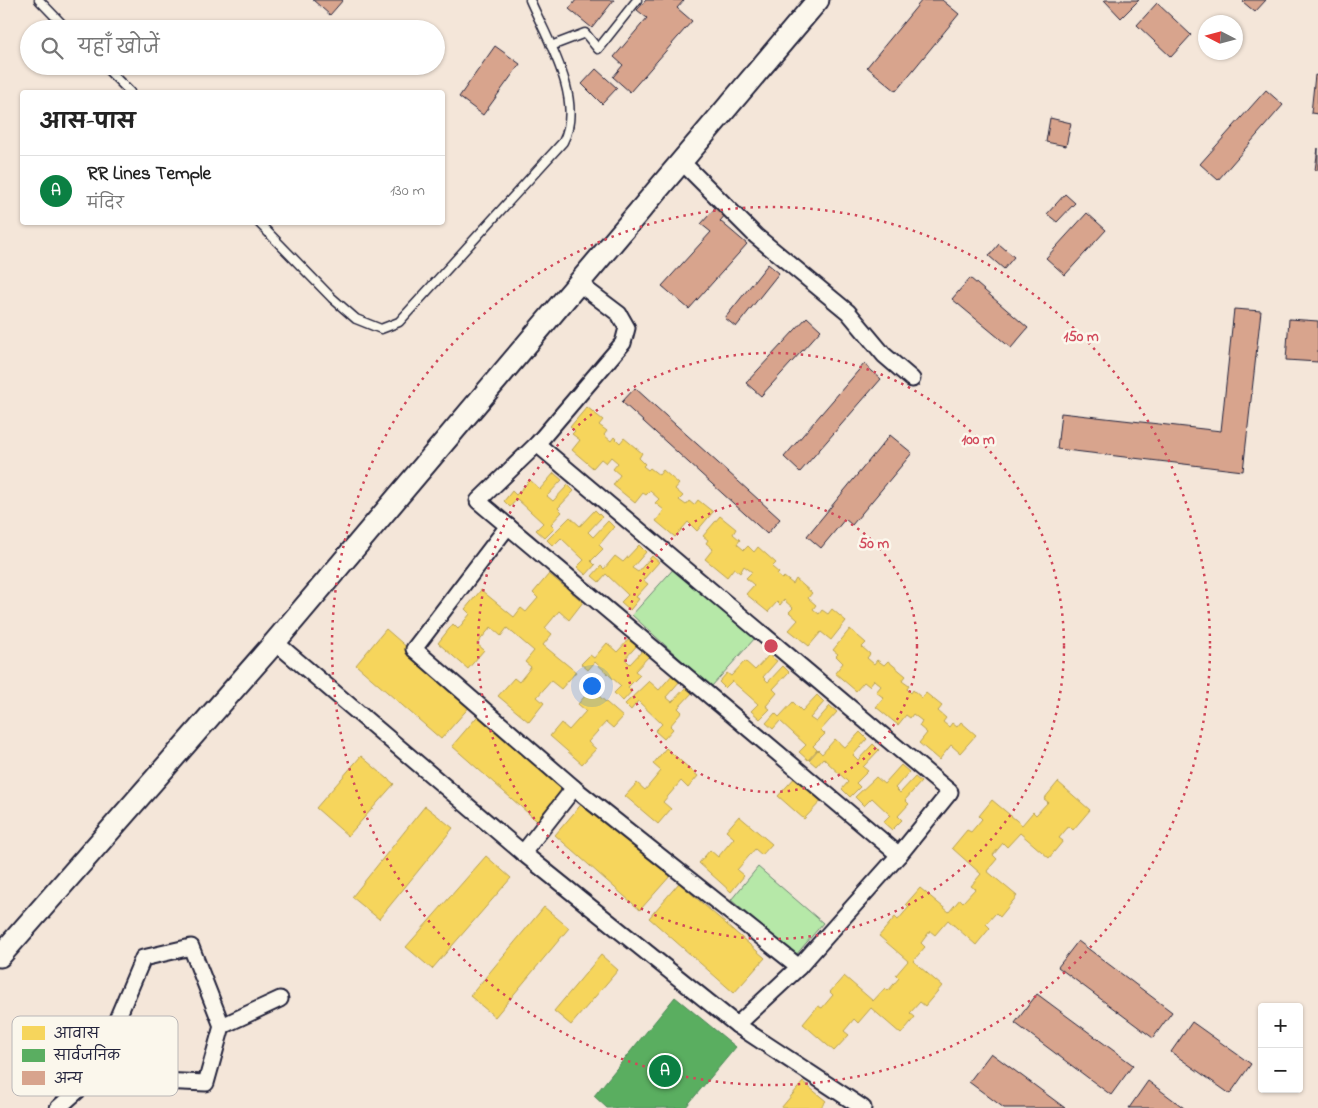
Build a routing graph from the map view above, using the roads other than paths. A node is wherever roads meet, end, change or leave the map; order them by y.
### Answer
1 (39, 0) edge
2 (530, 0) edge
3 (637, 0) edge
4 (818, 0) edge
5 (58, 20) edge
6 (551, 46) junction
7 (113, 75) edge
8 (128, 90) edge
9 (681, 161) junction
10 (261, 225) edge
11 (578, 283) junction
12 (912, 379) dead end
13 (537, 444) junction
14 (508, 526) junction
15 (275, 642) junction
16 (574, 788) junction
17 (523, 853) junction
18 (898, 855) junction
19 (0, 956) edge
20 (799, 967) junction
21 (280, 999) dead end
22 (118, 1016) edge
23 (737, 1025) junction
24 (222, 1026) junction
25 (178, 1082) edge
26 (72, 1096) edge
27 (58, 1108) edge
28 (863, 1108) edge

1 - 5 lane
2 - 6 lane
3 - 6 lane
4 - 9 street
6 - 10 lane
7 - 8 lane
9 - 11 street
9 - 12 street
11 - 13 street
11 - 15 street
13 - 14 street
13 - 18 street
14 - 16 street
14 - 18 street
15 - 17 street
15 - 19 street
16 - 17 street
16 - 20 street
17 - 23 street
18 - 20 street
20 - 23 street
21 - 24 street
22 - 24 street
23 - 28 street
24 - 25 street
26 - 27 street

